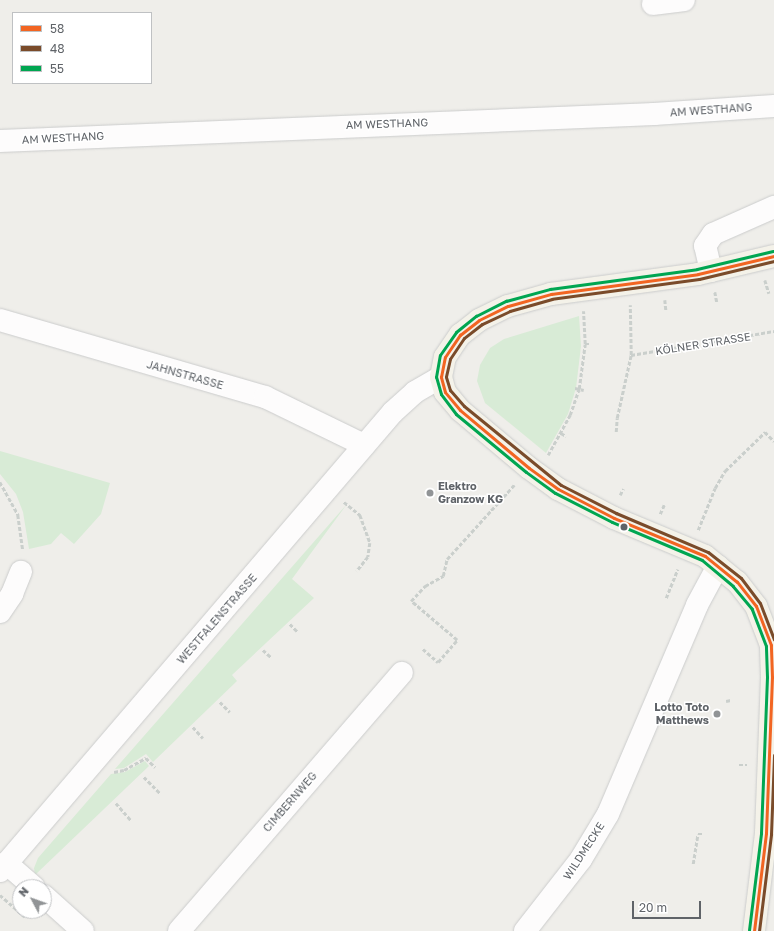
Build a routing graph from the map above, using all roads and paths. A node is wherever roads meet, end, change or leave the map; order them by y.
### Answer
1 (684, 0) edge
2 (653, 4) dead end
3 (774, 106) edge
4 (0, 141) edge
5 (774, 207) edge
6 (774, 221) edge
7 (717, 232) junction
8 (774, 256) edge
9 (711, 271) junction
10 (626, 285) junction
11 (580, 289) junction
12 (0, 320) edge
13 (774, 332) edge
14 (585, 344) junction
15 (590, 344) dead end
16 (631, 355) junction
17 (441, 377) junction
18 (577, 388) junction
19 (584, 390) dead end
20 (616, 432) dead end
21 (561, 433) junction
22 (566, 436) dead end
23 (774, 441) edge
24 (364, 445) junction
25 (534, 472) junction
26 (0, 482) edge
27 (514, 485) dead end
28 (346, 504) dead end
29 (688, 548) junction
30 (718, 566) junction
31 (356, 571) dead end
32 (21, 572) joint
33 (666, 598) dead end
34 (0, 612) edge
35 (290, 624) dead end
36 (298, 632) dead end
37 (423, 649) dead end
38 (263, 650) dead end
39 (272, 658) dead end
40 (402, 673) dead end
41 (731, 700) dead end
42 (726, 701) dead end
43 (220, 702) dead end
44 (230, 712) dead end
45 (192, 727) dead end
46 (203, 738) dead end
47 (739, 765) dead end
48 (745, 765) dead end
49 (154, 768) dead end
50 (113, 772) dead end
51 (144, 777) dead end
52 (160, 793) dead end
53 (116, 804) dead end
54 (131, 820) dead end
55 (704, 834) dead end
56 (693, 864) dead end
57 (3, 867) edge
58 (22, 879) edge
59 (0, 895) edge
60 (52, 903) edge
61 (12, 906) edge
62 (83, 931) edge
63 (179, 931) edge
64 (525, 931) edge
65 (754, 931) edge

1 - 2 street
3 - 4 street, AM WESTHANG
5 - 7 street
6 - 7 street
7 - 9 street
8 - 9 main road
9 - 10 main road
10 - 11 main road
10 - 16 path
11 - 14 path
11 - 17 main road
12 - 24 street, JAHNSTRASSE
13 - 16 path, KÖLNER STRASSE
14 - 15 path
14 - 18 path
16 - 20 path
17 - 24 street, WESTFALENSTRASSE
17 - 25 main road
18 - 19 path
18 - 21 path
21 - 22 path
21 - 25 path
23 - 29 path
24 - 57 street, WESTFALENSTRASSE
25 - 29 main road
26 - 32 path
27 - 37 path
28 - 31 path
29 - 30 main road
29 - 33 path
30 - 64 street, WILDMECKE
30 - 65 main road
32 - 34 street
35 - 36 path
38 - 39 path
40 - 63 street, CIMBERNWEG
41 - 42 path
43 - 44 path
45 - 46 path
47 - 48 path
49 - 50 path
51 - 52 path
53 - 54 path
55 - 56 path
57 - 58 street
59 - 61 path
60 - 62 street

